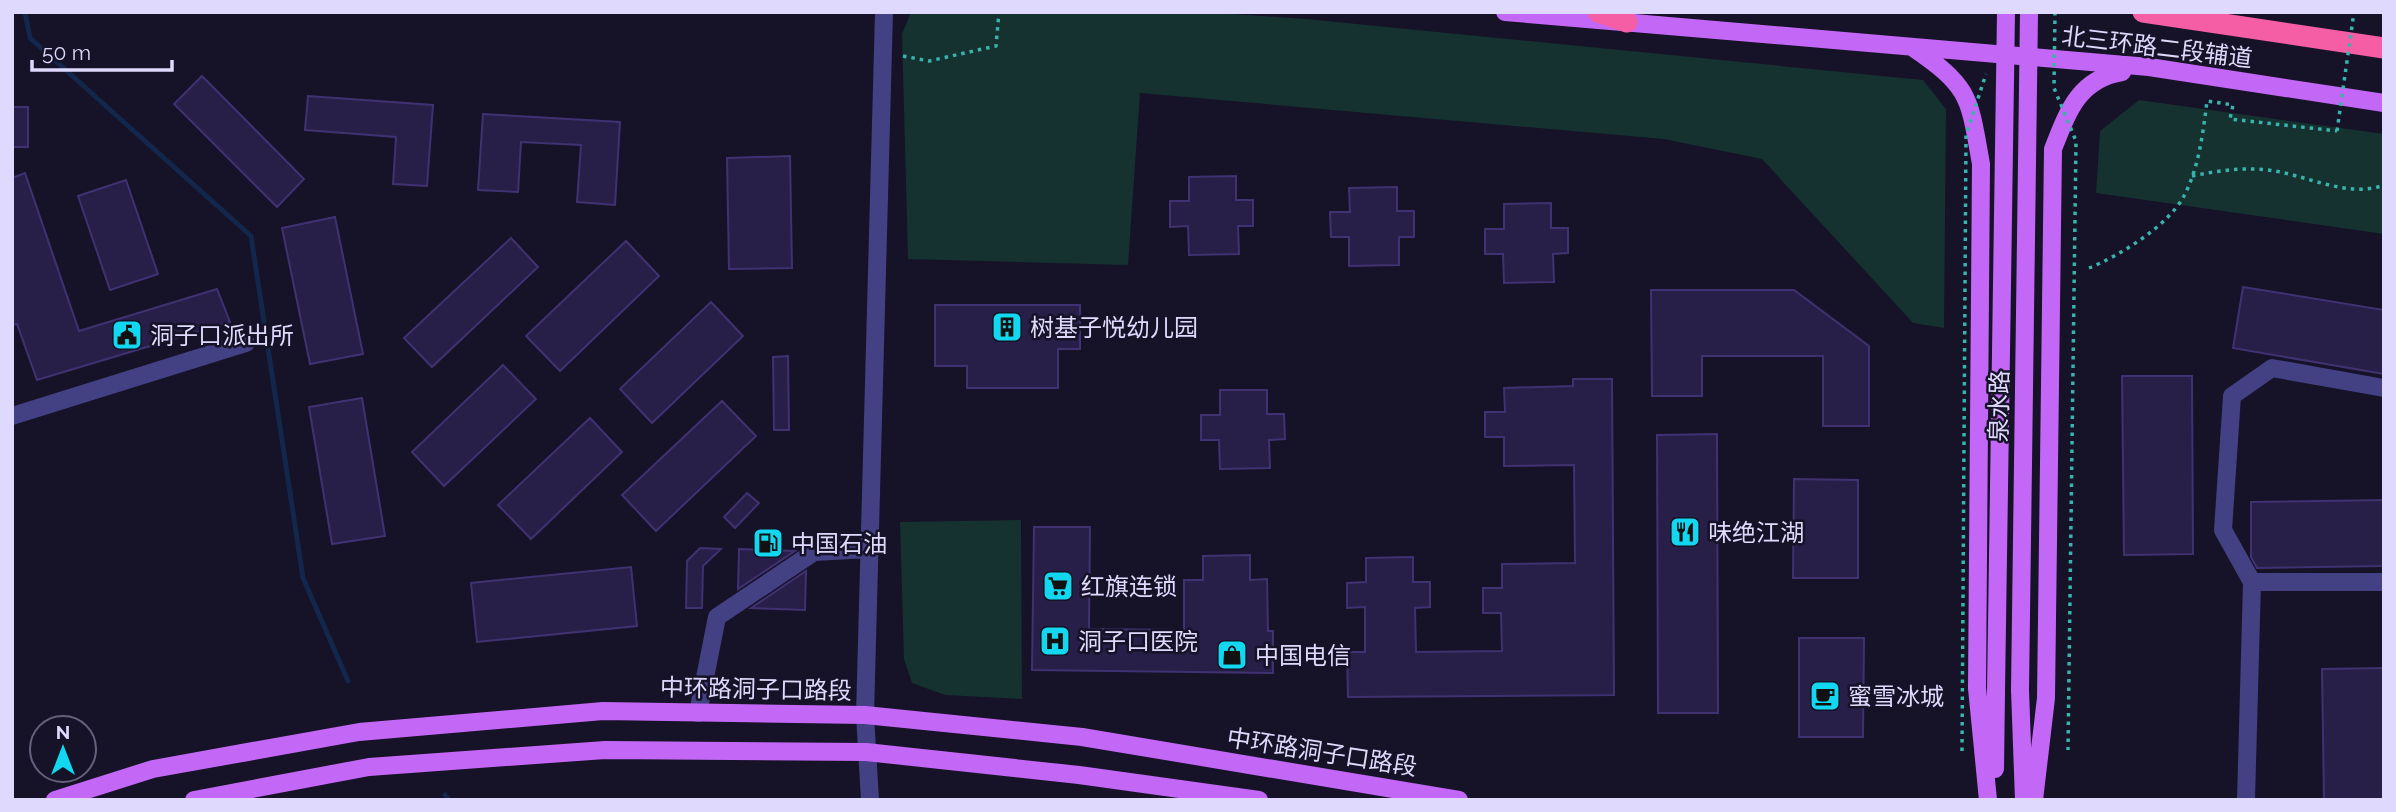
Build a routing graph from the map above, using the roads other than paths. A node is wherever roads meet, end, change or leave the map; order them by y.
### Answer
1 (884, 12) edge
2 (1505, 12) edge
3 (1598, 12) edge
4 (2006, 12) edge
5 (2029, 12) edge
6 (2143, 12) edge
7 (1627, 22) junction
8 (1909, 45) junction
9 (2384, 48) edge
10 (2149, 68) junction
11 (2384, 103) edge
12 (246, 343) dead end
13 (2384, 388) edge
14 (12, 416) edge
15 (869, 549) junction
16 (2252, 582) junction
17 (2384, 582) edge
18 (698, 713) junction
19 (865, 715) junction
20 (866, 752) junction
21 (55, 800) edge
22 (194, 800) edge
23 (870, 800) edge
24 (1259, 800) edge
25 (1459, 800) edge
26 (1988, 800) edge
27 (1995, 800) edge
28 (2024, 800) edge
29 (2034, 800) edge
30 (2246, 800) edge

1 - 15 street
2 - 7 main road, 北三环路二段辅道
3 - 7 highway
4 - 27 main road, bridge
5 - 28 main road, 泉水路, bridge
6 - 9 highway
7 - 8 main road, 北三环路二段辅道
8 - 10 main road, 北三环路二段辅道
8 - 26 main road
10 - 11 main road, 北三环路二段辅道
10 - 29 main road
12 - 14 street
13 - 16 street
15 - 18 street
15 - 19 street
16 - 17 street
16 - 30 street
18 - 19 main road, 中环路洞子口路段
18 - 21 main road, 中环路洞子口路段
19 - 20 street
19 - 25 main road, 中环路洞子口路段
20 - 22 main road
20 - 23 street
20 - 24 main road

